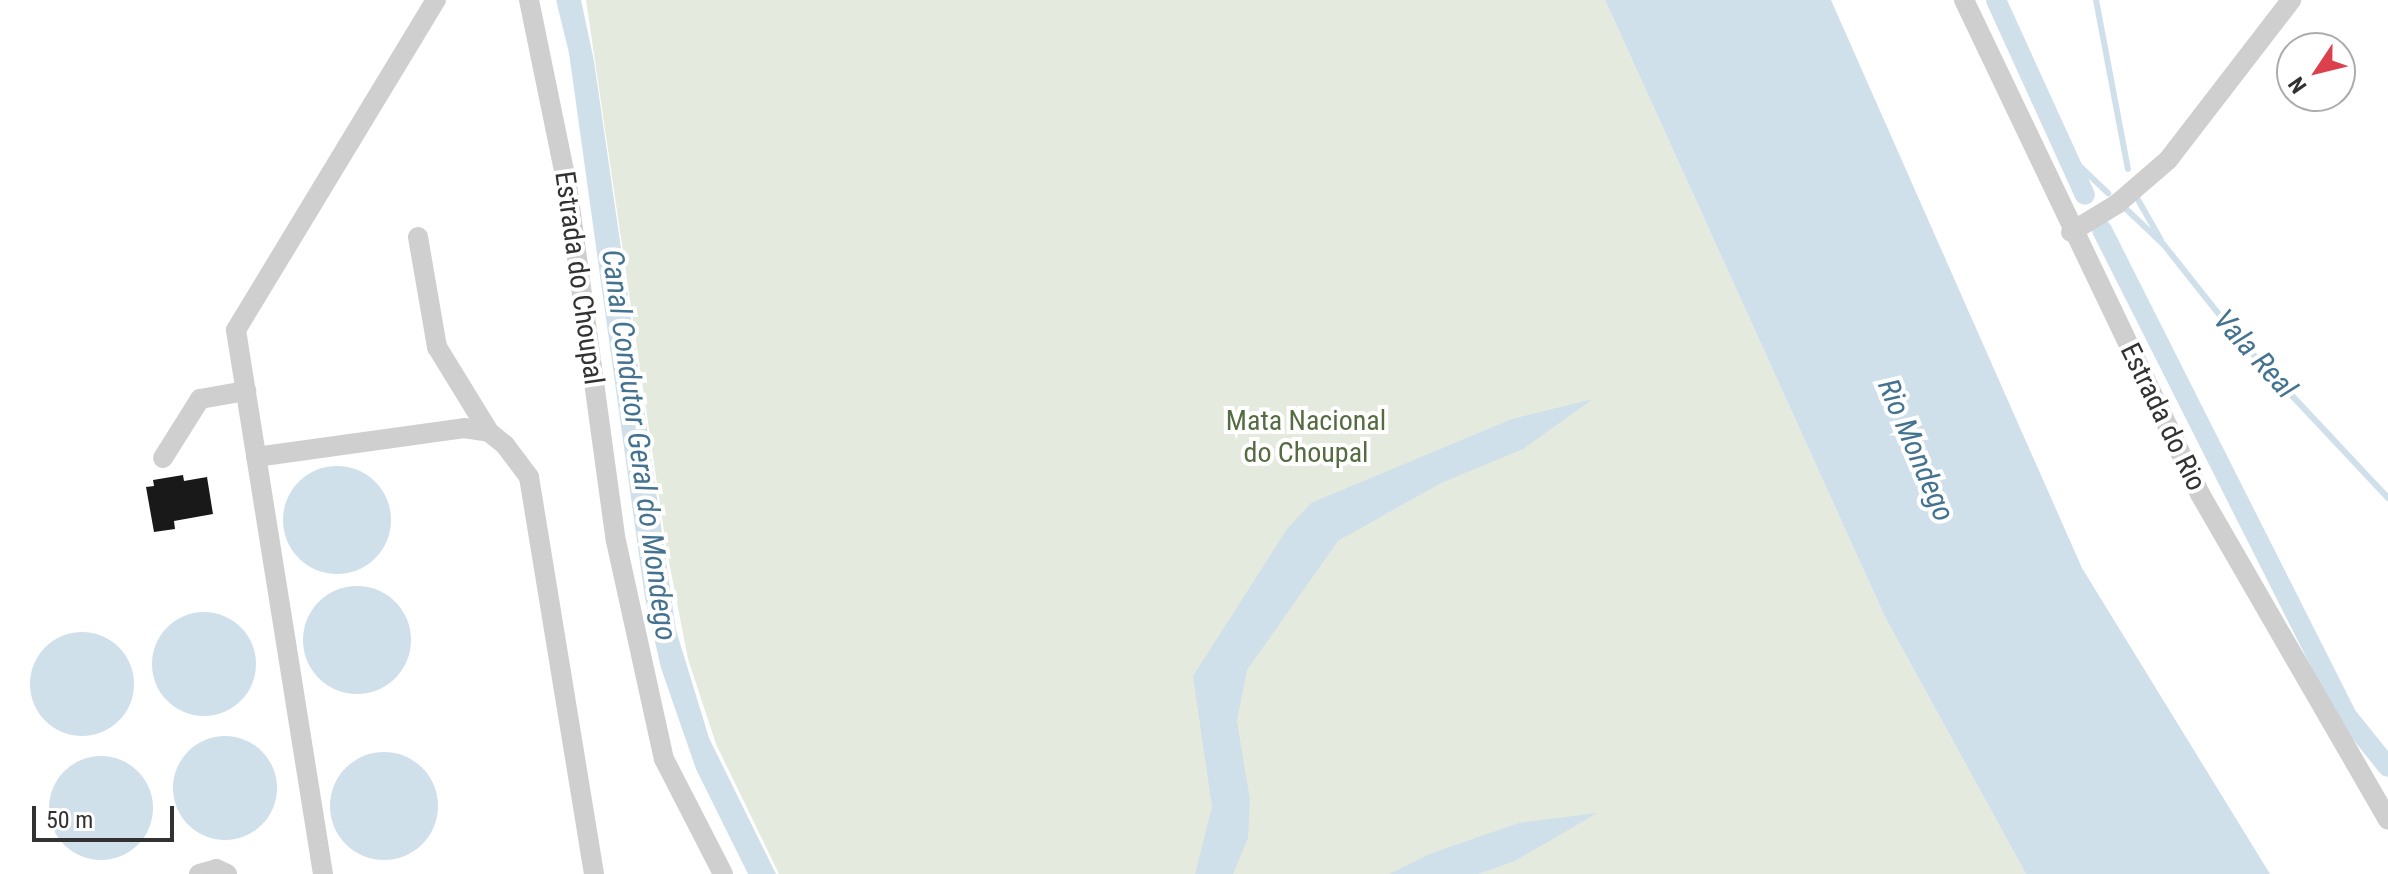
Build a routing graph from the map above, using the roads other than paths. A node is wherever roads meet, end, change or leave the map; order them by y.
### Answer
1 (436, 0) edge
2 (529, 0) edge
3 (1964, 0) edge
4 (2291, 0) edge
5 (2071, 232) junction
6 (418, 237) dead end
7 (246, 391) junction
8 (489, 432) junction
9 (256, 457) junction
10 (163, 458) dead end
11 (2388, 820) edge
12 (199, 874) edge
13 (227, 874) edge
14 (323, 874) edge
15 (594, 874) edge
16 (723, 874) edge

1 - 7 street
2 - 16 street, Estrada do Choupal
3 - 5 street, Estrada do Rio
4 - 5 street
5 - 11 street, Estrada do Rio
6 - 8 street
7 - 9 street
7 - 10 street
8 - 9 street
8 - 15 street
9 - 14 street
12 - 13 street

